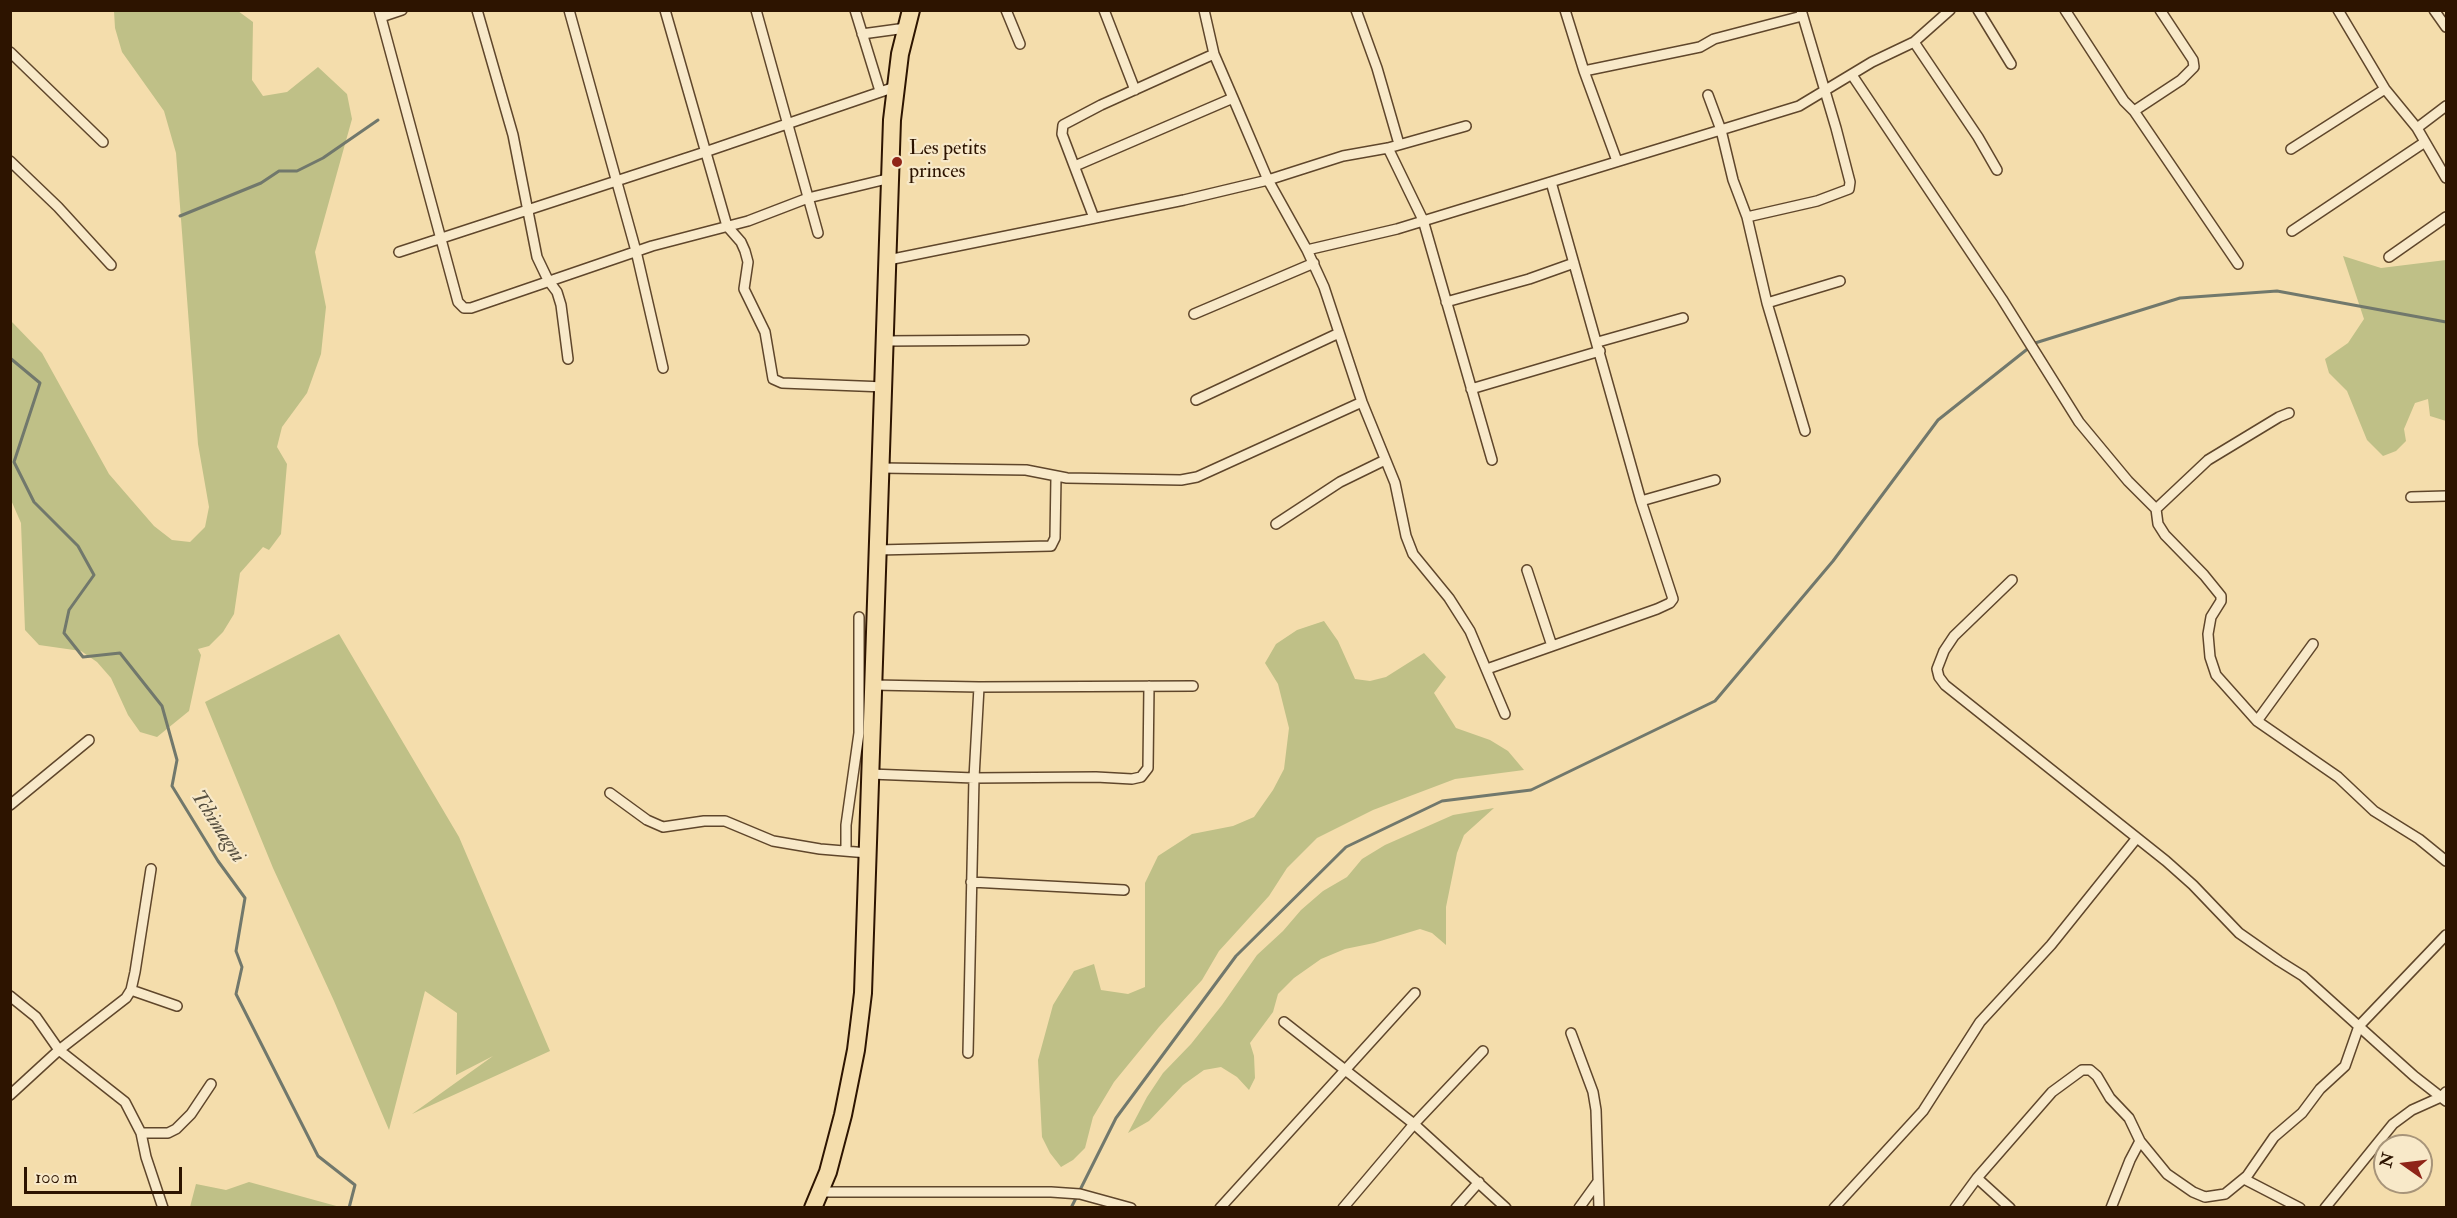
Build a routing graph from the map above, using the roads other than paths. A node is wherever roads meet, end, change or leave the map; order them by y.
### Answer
1 (402, 10) edge
2 (477, 10) edge
3 (569, 10) edge
4 (665, 10) edge
5 (756, 10) edge
6 (855, 10) edge
7 (911, 10) edge
8 (1006, 10) edge
9 (1104, 10) edge
10 (1204, 10) edge
11 (1356, 10) edge
12 (1565, 10) edge
13 (1950, 10) edge
14 (1978, 10) edge
15 (2065, 10) edge
16 (2160, 10) edge
17 (2338, 10) edge
18 (2434, 10) edge
19 (1802, 13) edge
20 (380, 14) edge
21 (2446, 27) edge
22 (906, 28) junction
23 (862, 34) junction
24 (1914, 42) junction
25 (1020, 44) dead end
26 (10, 52) edge
27 (1214, 54) junction
28 (2011, 64) dead end
29 (1584, 71) junction
30 (1852, 75) junction
31 (1825, 88) junction
32 (887, 89) junction
33 (2385, 89) junction
34 (1135, 90) junction
35 (1708, 95) dead end
36 (1233, 98) junction
37 (2446, 106) edge
38 (2134, 111) junction
39 (787, 122) junction
40 (1466, 126) dead end
41 (2417, 128) junction
42 (1721, 130) junction
43 (103, 142) dead end
44 (2425, 142) junction
45 (1399, 144) junction
46 (1388, 148) junction
47 (2291, 148) dead end
48 (705, 152) junction
49 (10, 161) edge
50 (1617, 161) junction
51 (1076, 166) junction
52 (1997, 170) dead end
53 (891, 177) junction
54 (2446, 178) edge
55 (1268, 180) junction
56 (616, 181) junction
57 (1551, 182) junction
58 (808, 198) junction
59 (528, 210) junction
60 (1747, 217) junction
61 (1094, 218) junction
62 (2446, 218) edge
63 (1423, 220) junction
64 (727, 226) junction
65 (2292, 231) dead end
66 (818, 234) dead end
67 (441, 238) junction
68 (1307, 250) junction
69 (636, 251) junction
70 (399, 252) dead end
71 (2389, 257) dead end
72 (888, 260) junction
73 (1314, 263) junction
74 (1574, 263) junction
75 (111, 264) dead end
76 (2238, 264) dead end
77 (548, 280) junction
78 (1840, 281) dead end
79 (1446, 302) junction
80 (1767, 303) junction
81 (1194, 314) dead end
82 (1683, 318) dead end
83 (1339, 333) junction
84 (1024, 340) dead end
85 (885, 341) junction
86 (1599, 347) junction
87 (568, 359) dead end
88 (663, 368) dead end
89 (885, 387) junction
90 (1471, 390) junction
91 (1196, 399) dead end
92 (1362, 402) junction
93 (2289, 414) dead end
94 (1805, 431) dead end
95 (1385, 460) junction
96 (1492, 460) dead end
97 (880, 468) junction
98 (1056, 477) junction
99 (1715, 480) dead end
100 (2446, 496) edge
101 (2411, 497) dead end
102 (1641, 501) junction
103 (2156, 509) junction
104 (1276, 524) dead end
105 (877, 550) junction
106 (1527, 570) dead end
107 (2012, 580) dead end
108 (859, 617) dead end
109 (2313, 644) dead end
110 (1552, 646) junction
111 (1487, 669) junction
112 (873, 686) junction
113 (1149, 686) junction
114 (1193, 686) dead end
115 (979, 687) junction
116 (1505, 714) dead end
117 (2257, 721) junction
118 (89, 740) dead end
119 (870, 774) junction
120 (974, 778) junction
121 (610, 793) dead end
122 (10, 805) edge
123 (2136, 839) junction
124 (846, 851) junction
125 (868, 853) junction
126 (2446, 861) edge
127 (151, 868) dead end
128 (971, 882) junction
129 (1124, 890) dead end
130 (2446, 935) edge
131 (131, 990) junction
132 (1415, 993) dead end
133 (10, 996) edge
134 (177, 1006) dead end
135 (1284, 1022) dead end
136 (2360, 1026) junction
137 (1571, 1033) dead end
138 (59, 1050) junction
139 (1483, 1051) dead end
140 (968, 1053) dead end
141 (1346, 1070) junction
142 (211, 1084) dead end
143 (10, 1095) edge
144 (2445, 1097) edge
145 (1414, 1124) junction
146 (141, 1133) junction
147 (2140, 1141) junction
148 (1977, 1178) junction
149 (2244, 1179) junction
150 (1479, 1182) junction
151 (1597, 1183) junction
152 (817, 1200) edge
153 (163, 1208) edge
154 (1131, 1208) edge
155 (1220, 1208) edge
156 (1343, 1208) edge
157 (1456, 1208) edge
158 (1506, 1208) edge
159 (1579, 1208) edge
160 (1599, 1208) edge
161 (1834, 1208) edge
162 (1955, 1208) edge
163 (2010, 1208) edge
164 (2111, 1208) edge
165 (2300, 1208) edge
166 (2325, 1208) edge

1 - 20 street
2 - 59 street
3 - 56 street
4 - 48 street
5 - 39 street
6 - 23 street
7 - 22 highway
8 - 25 street
9 - 34 street
10 - 27 street
11 - 45 street
12 - 29 street
13 - 24 street
14 - 28 street
15 - 38 street
16 - 38 street
17 - 33 street
18 - 21 street
19 - 29 street
19 - 31 street
20 - 67 street
22 - 23 street
22 - 32 highway
23 - 32 street
24 - 30 street
24 - 52 street
26 - 43 street
27 - 34 street
27 - 36 street
29 - 50 street
30 - 31 street
30 - 103 street
31 - 42 street
31 - 60 street
32 - 39 street
32 - 53 highway
33 - 41 street
33 - 47 street
34 - 51 street
35 - 42 street
36 - 51 street
36 - 55 street
37 - 41 street
38 - 76 street
39 - 48 street
39 - 58 street
40 - 45 street
41 - 44 street
42 - 50 street
42 - 60 street
44 - 54 street
44 - 65 street
45 - 46 street
46 - 55 street
46 - 63 street
48 - 56 street
48 - 64 street
49 - 75 street
50 - 57 street
51 - 61 street
53 - 58 street
53 - 72 highway
55 - 61 street
55 - 68 street
56 - 59 street
56 - 69 street
57 - 63 street
57 - 74 street
58 - 64 street
58 - 66 street
59 - 67 street
59 - 77 street
60 - 80 street
61 - 72 street
62 - 71 street
63 - 68 street
63 - 79 street
64 - 69 street
64 - 89 street
67 - 70 street
67 - 77 street
68 - 73 street
69 - 77 street
69 - 88 street
72 - 85 highway
73 - 81 street
73 - 83 street
74 - 79 street
74 - 86 street
77 - 87 street
78 - 80 street
79 - 90 street
80 - 94 street
82 - 86 street
83 - 91 street
83 - 92 street
84 - 85 street
85 - 89 highway
86 - 90 street
86 - 102 street
89 - 97 highway
90 - 96 street
92 - 95 street
92 - 98 street
93 - 103 street
95 - 104 street
95 - 111 street
97 - 98 street
97 - 105 highway
98 - 105 street
99 - 102 street
100 - 101 street
102 - 110 street
103 - 117 street
105 - 112 highway
106 - 110 street
107 - 123 street
108 - 124 street
109 - 117 street
110 - 111 street
111 - 116 street
112 - 115 street
112 - 119 highway
113 - 114 street
113 - 115 street
113 - 120 street
115 - 120 street
117 - 126 street
118 - 122 street
119 - 120 street
119 - 125 highway
120 - 128 street
121 - 124 street
123 - 136 street
123 - 161 street
124 - 125 street
125 - 152 highway
127 - 131 street
128 - 129 street
128 - 140 street
130 - 136 street
131 - 134 street
131 - 138 street
132 - 141 street
133 - 138 street
135 - 141 street
136 - 144 street
136 - 149 street
137 - 151 street
138 - 143 street
138 - 146 street
139 - 145 street
141 - 145 street
141 - 155 street
142 - 146 street
144 - 166 street
145 - 150 street
145 - 156 street
146 - 153 street
147 - 148 street
147 - 149 street
147 - 164 street
148 - 162 street
148 - 163 street
149 - 165 street
150 - 157 street
150 - 158 street
151 - 159 street
151 - 160 street
152 - 154 street

